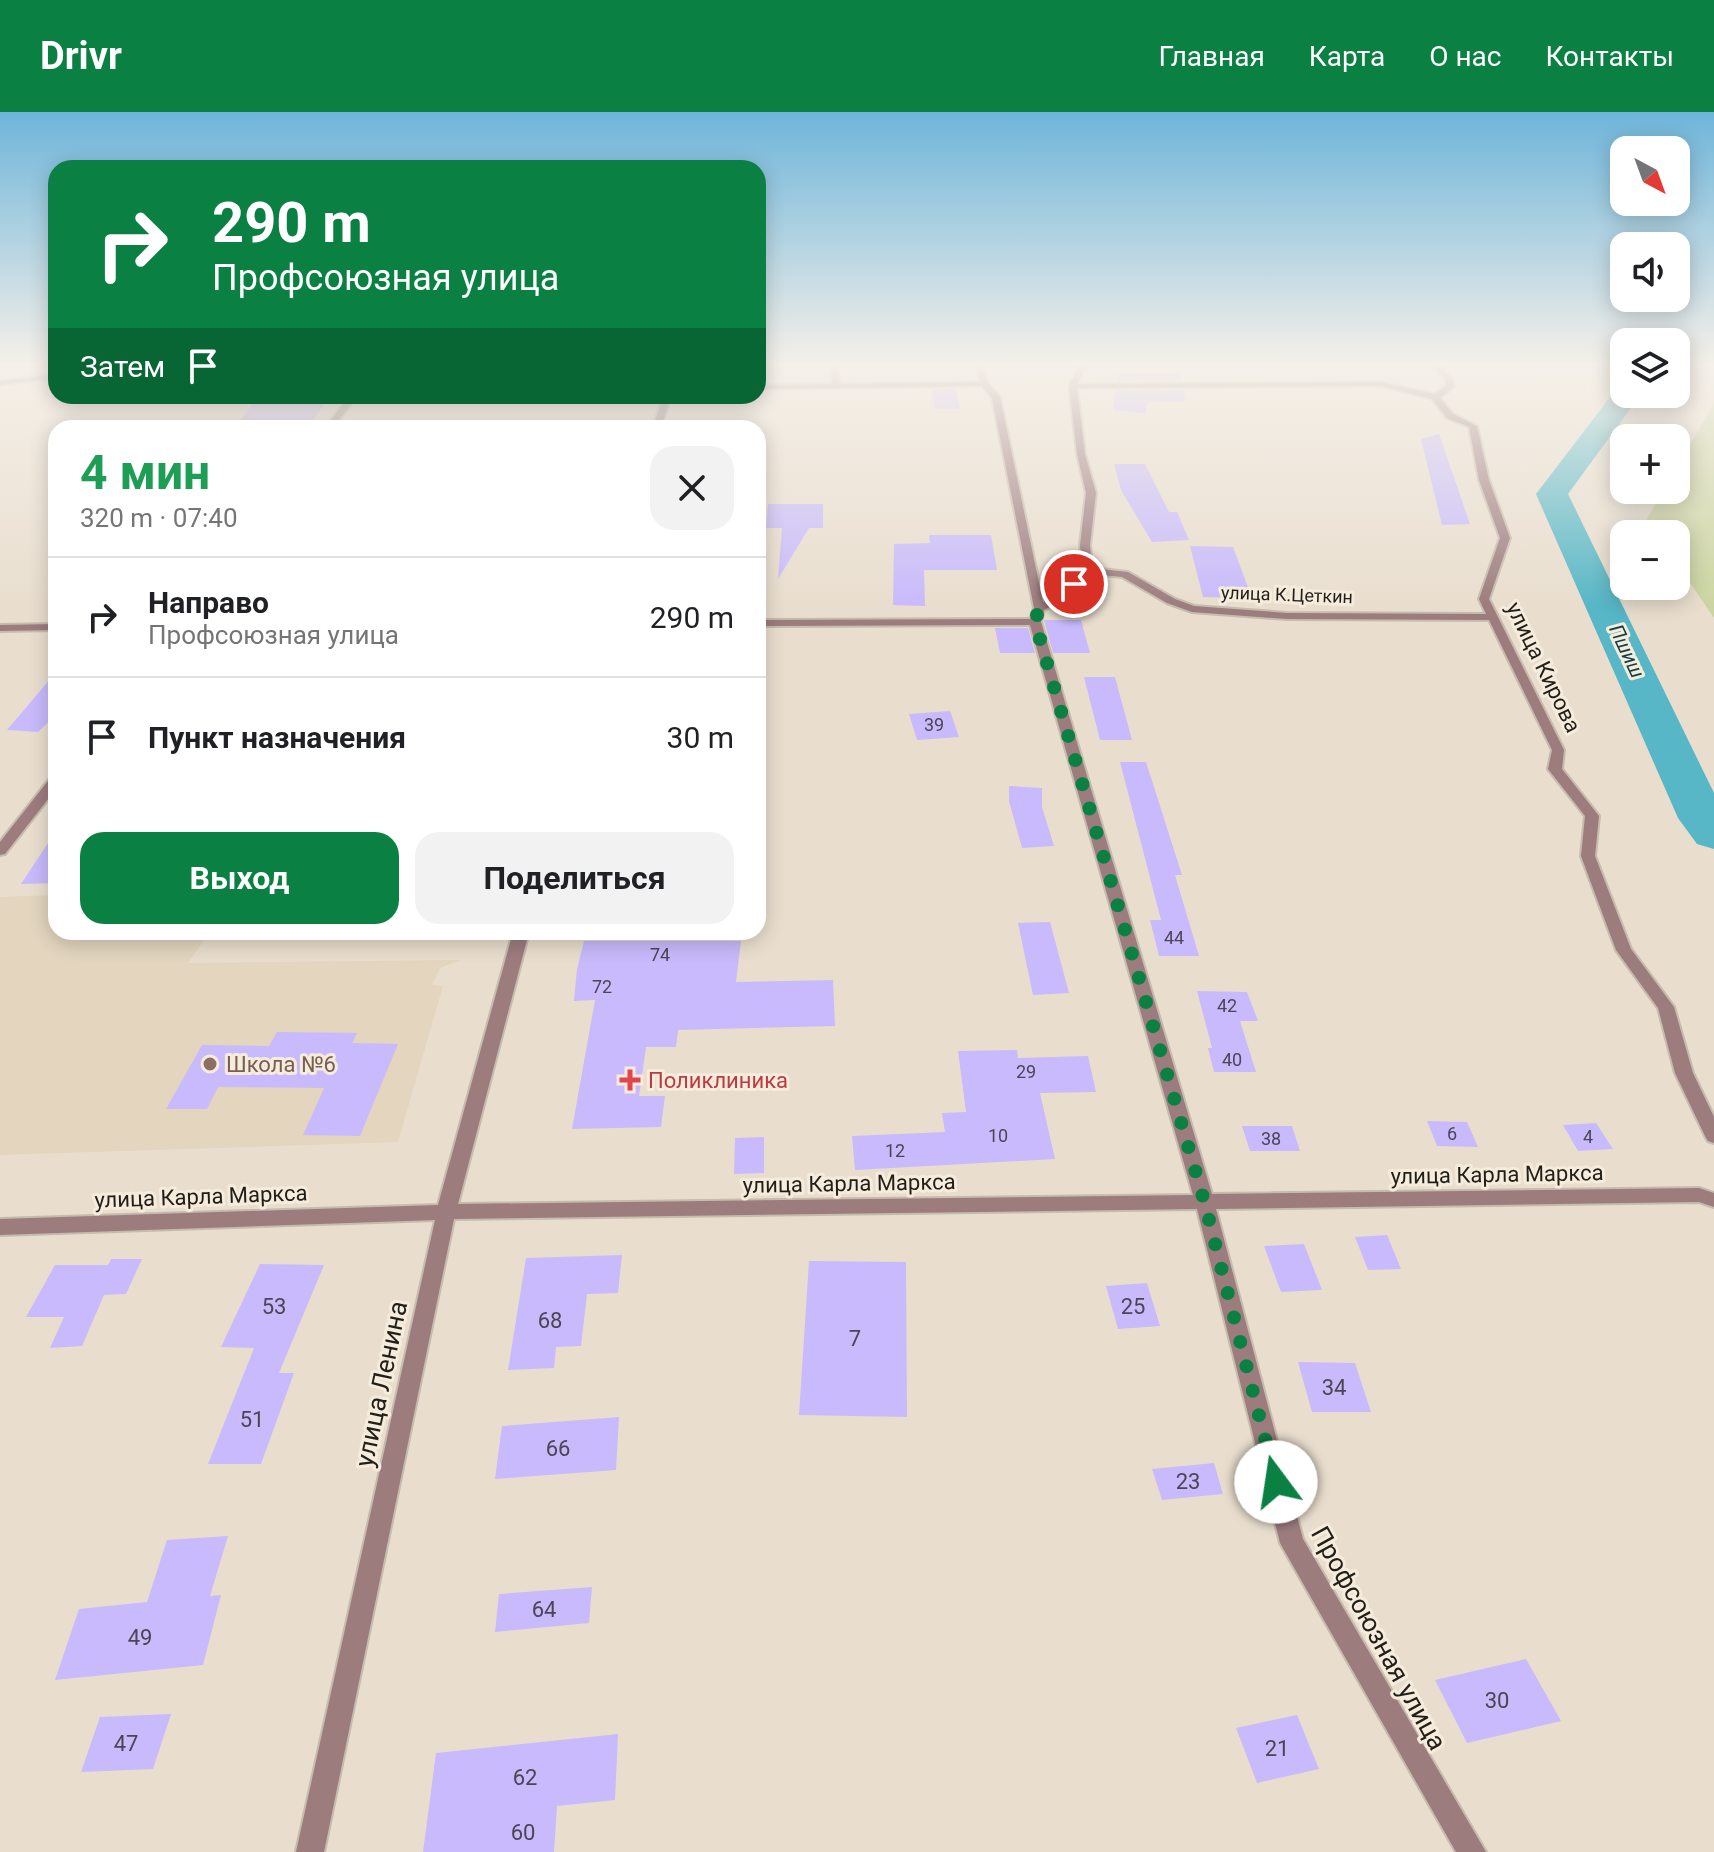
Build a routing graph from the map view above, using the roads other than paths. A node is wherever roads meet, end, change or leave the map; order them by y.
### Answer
1 (1005, 444) edge
2 (1080, 444) edge
3 (1477, 444) edge
4 (1087, 571) junction
5 (1037, 615) junction
6 (1494, 617) junction
7 (766, 623) edge
8 (48, 627) edge
9 (0, 628) edge
10 (48, 790) edge
11 (0, 851) edge
12 (519, 940) edge
13 (1714, 1136) edge
14 (1706, 1197) edge
15 (1205, 1204) junction
16 (446, 1212) junction
17 (0, 1227) edge
18 (310, 1852) edge
19 (1472, 1852) edge

1 - 5 street, Профсоюзная улица
2 - 4 street
3 - 6 street, улица Кирова
4 - 5 street
4 - 6 street, улица К.Цеткин
5 - 7 street
5 - 15 street, Профсоюзная улица
6 - 13 street, улица Кирова
8 - 9 street
10 - 11 street
12 - 16 street, улица Ленина
14 - 15 street, улица Карла Маркса
15 - 16 street, улица Карла Маркса
15 - 19 street, Профсоюзная улица
16 - 17 street, улица Карла Маркса
16 - 18 street, улица Ленина

